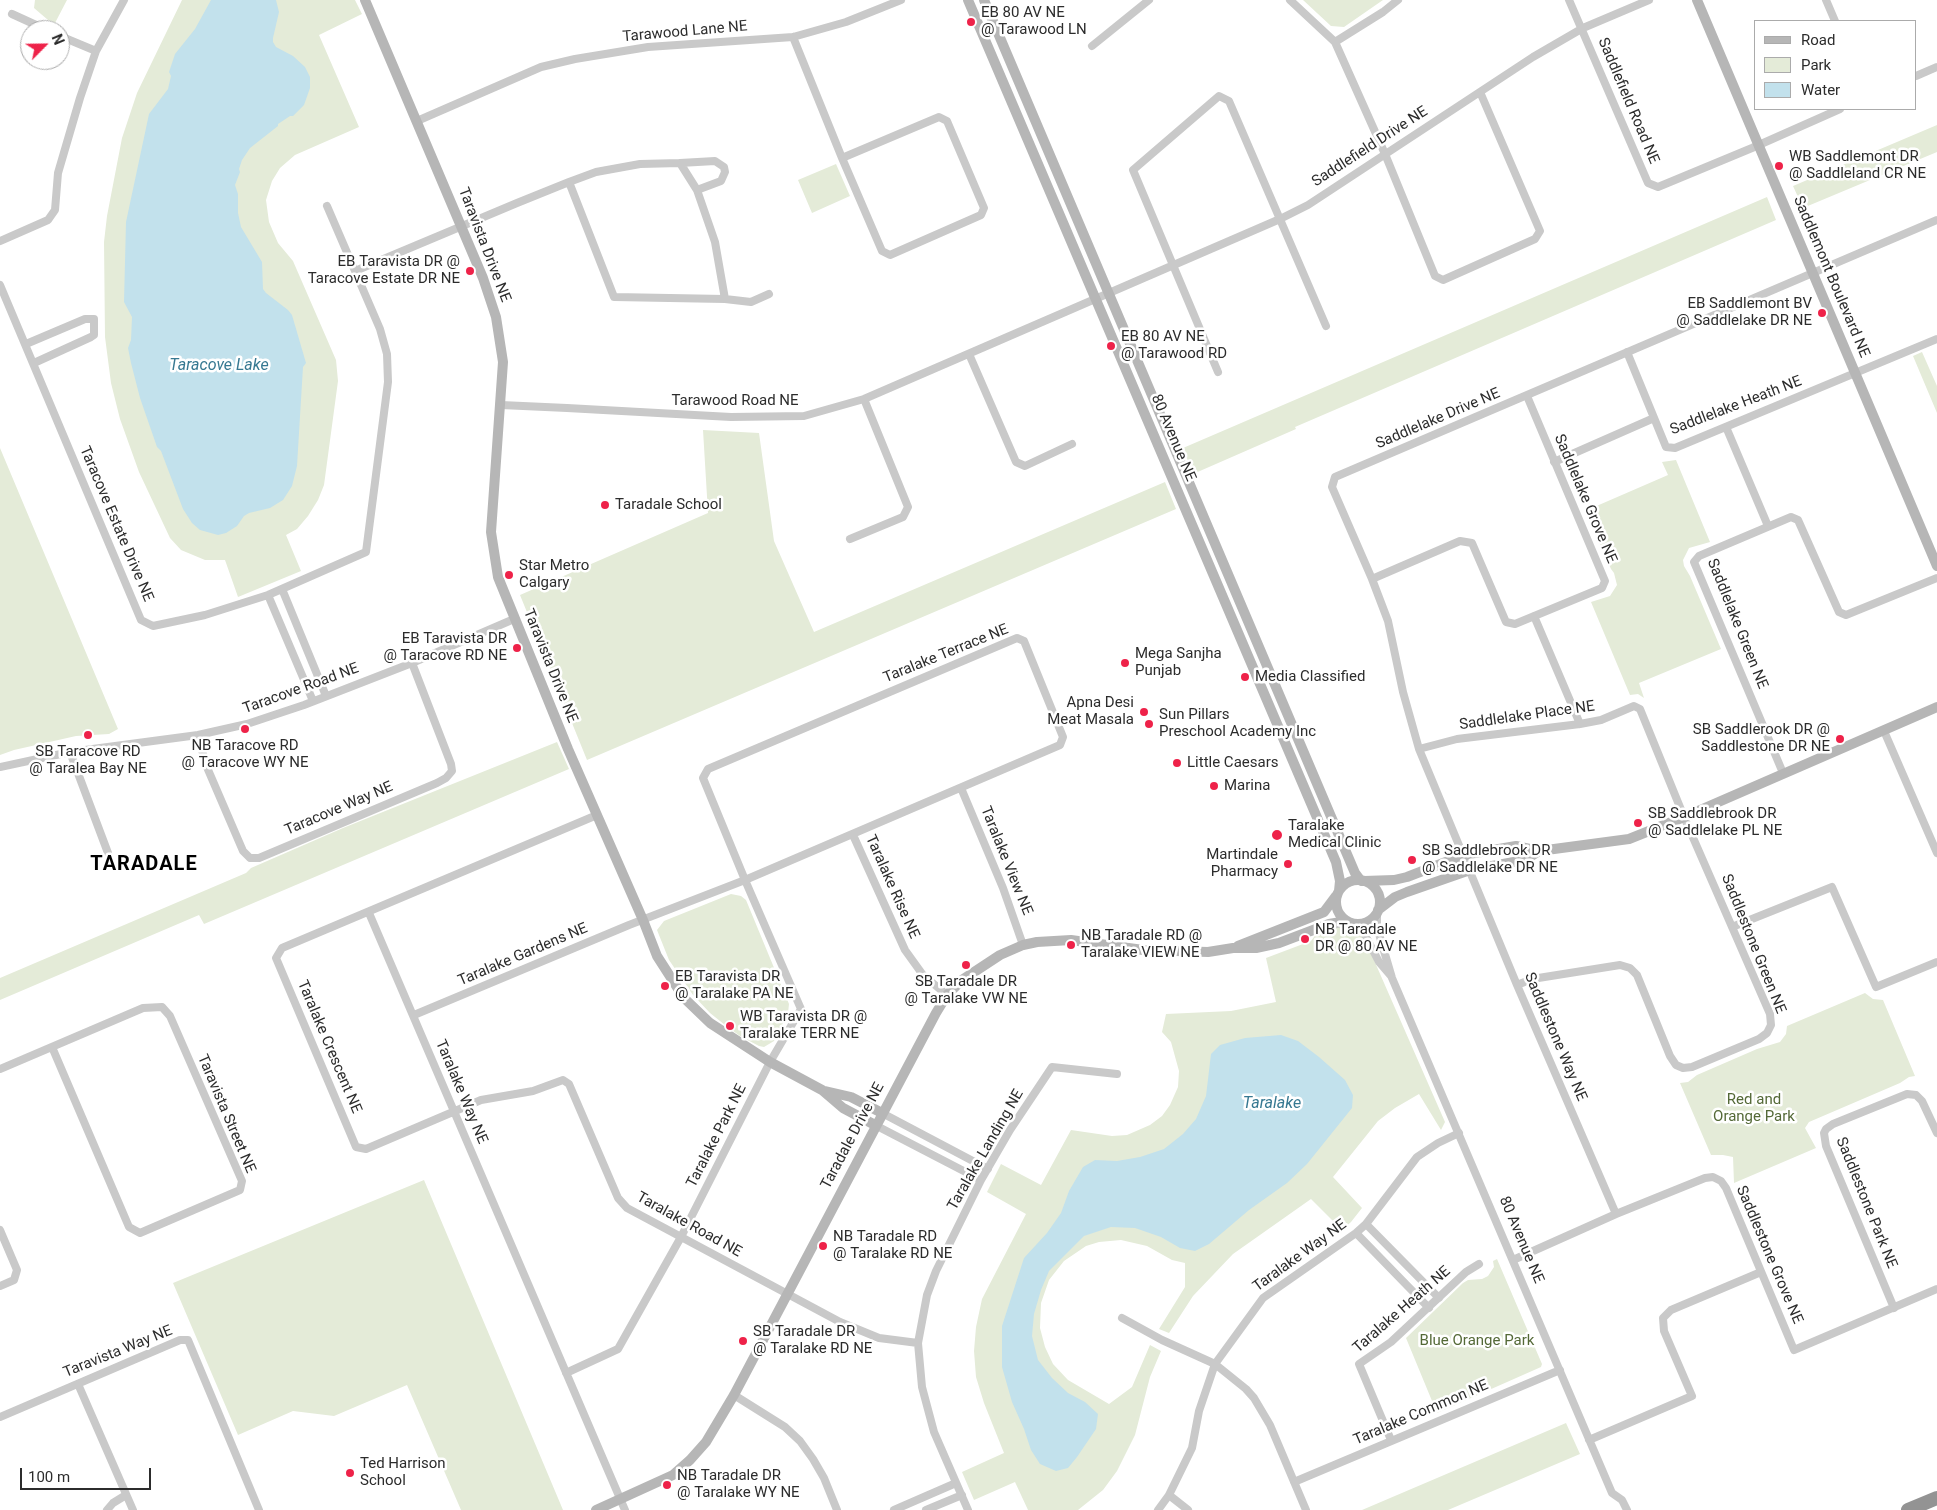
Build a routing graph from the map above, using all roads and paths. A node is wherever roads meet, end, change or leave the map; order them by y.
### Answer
1 (124, 0) edge
2 (365, 0) edge
3 (901, 0) edge
4 (968, 0) edge
5 (984, 0) edge
6 (1149, 0) edge
7 (1290, 0) edge
8 (1398, 0) edge
9 (1570, 0) edge
10 (1648, 0) edge
11 (1697, 0) edge
12 (1826, 0) edge
13 (12, 14) dead end
14 (25, 20) edge
15 (1835, 20) edge
16 (1583, 28) junction
17 (793, 37) junction
18 (70, 40) edge
19 (1335, 42) junction
20 (1092, 46) dead end
21 (96, 51) junction
22 (1937, 67) edge
23 (1917, 76) edge
24 (1480, 92) junction
25 (1838, 110) edge
26 (416, 121) junction
27 (1759, 144) junction
28 (1385, 154) junction
29 (842, 158) junction
30 (680, 164) junction
31 (569, 182) junction
32 (697, 190) junction
33 (327, 206) dead end
34 (1280, 218) junction
35 (1937, 220) edge
36 (462, 226) junction
37 (0, 241) edge
38 (1174, 264) junction
39 (356, 271) junction
40 (1813, 273) junction
41 (0, 284) edge
42 (1109, 292) junction
43 (769, 294) dead end
44 (1097, 297) junction
45 (725, 299) junction
46 (1326, 326) dead end
47 (1937, 339) edge
48 (26, 344) junction
49 (1627, 352) junction
50 (968, 354) junction
51 (34, 362) junction
52 (1218, 372) dead end
53 (1855, 373) junction
54 (1527, 396) junction
55 (864, 398) junction
56 (501, 406) junction
57 (1654, 418) junction
58 (1726, 427) junction
59 (1072, 444) dead end
60 (1554, 462) junction
61 (1768, 526) junction
62 (850, 539) dead end
63 (1937, 566) edge
64 (1937, 578) edge
65 (1372, 579) junction
66 (282, 589) junction
67 (268, 595) junction
68 (1534, 616) junction
69 (514, 619) junction
70 (412, 663) junction
71 (326, 696) junction
72 (313, 701) junction
73 (1936, 708) edge
74 (1580, 724) junction
75 (1884, 731) junction
76 (198, 735) junction
77 (1419, 749) junction
78 (70, 752) junction
79 (0, 767) edge
80 (1784, 773) junction
81 (961, 788) junction
82 (597, 815) junction
83 (1684, 817) junction
84 (853, 835) junction
85 (1539, 851) junction
86 (108, 853) dead end
87 (1937, 853) edge
88 (1464, 855) junction
89 (1470, 870) junction
90 (745, 880) junction
91 (1363, 881) junction
92 (1338, 894) junction
93 (1377, 912) junction
94 (369, 913) junction
95 (643, 920) junction
96 (1349, 922) junction
97 (1732, 927) junction
98 (1023, 945) junction
99 (1233, 948) junction
100 (1937, 962) edge
101 (1392, 978) junction
102 (1517, 985) junction
103 (946, 995) junction
104 (414, 1015) junction
105 (52, 1048) junction
106 (770, 1062) junction
107 (0, 1069) edge
108 (1117, 1074) dead end
109 (822, 1090) junction
110 (455, 1112) junction
111 (882, 1113) junction
112 (875, 1125) junction
113 (1459, 1133) junction
114 (1937, 1133) edge
115 (988, 1169) junction
116 (981, 1180) junction
117 (1616, 1214) junction
118 (1366, 1224) junction
119 (0, 1230) edge
120 (1356, 1232) junction
121 (681, 1237) junction
122 (1513, 1260) junction
123 (1479, 1264) dead end
124 (1761, 1272) junction
125 (0, 1286) edge
126 (1937, 1289) edge
127 (786, 1295) junction
128 (1439, 1298) junction
129 (1429, 1308) junction
130 (1894, 1308) junction
131 (1122, 1318) dead end
132 (918, 1343) junction
133 (1215, 1364) junction
134 (1560, 1370) junction
135 (566, 1373) junction
136 (78, 1384) junction
137 (734, 1395) junction
138 (0, 1417) edge
139 (1392, 1440) junction
140 (1590, 1440) junction
141 (1294, 1482) junction
142 (956, 1483) junction
143 (126, 1495) junction
144 (962, 1495) junction
145 (1169, 1495) junction
146 (1937, 1498) edge
147 (620, 1500) junction
148 (107, 1510) edge
149 (133, 1510) edge
150 (258, 1510) edge
151 (596, 1510) edge
152 (624, 1510) edge
153 (837, 1510) edge
154 (894, 1510) edge
155 (926, 1510) edge
156 (968, 1510) edge
157 (1158, 1510) edge
158 (1188, 1510) edge
159 (1306, 1510) edge
160 (1627, 1510) edge
161 (1908, 1510) edge

1 - 21 street
2 - 26 street, Taravista Drive NE
3 - 17 street, Tarawood Lane NE
4 - 44 street, 80 Avenue NE
5 - 42 street, 80 Avenue NE
6 - 20 street
7 - 19 street
8 - 19 street
9 - 16 street
10 - 16 street, Saddlefield Drive NE
11 - 27 street, Saddlemont Boulevard NE
12 - 15 street
13 - 14 street
16 - 24 street, Saddlefield Drive NE
16 - 27 street, Saddlefield Road NE
17 - 26 street, Tarawood Lane NE
17 - 29 street
18 - 21 street
19 - 28 street
21 - 37 street
22 - 23 street
24 - 28 street, Saddlefield Drive NE
24 - 28 street
25 - 27 street
26 - 36 street, Taravista Drive NE
27 - 40 street, Saddlemont Boulevard NE
28 - 34 street, Saddlefield Drive NE
29 - 29 street
30 - 31 street
30 - 32 street
30 - 32 street
31 - 36 street
31 - 45 street
32 - 45 street
33 - 39 street
34 - 38 street, Saddlefield Drive NE
34 - 38 street
34 - 46 street
35 - 40 street, Saddlelake Drive NE
36 - 39 street
36 - 56 street, Taravista Drive NE
38 - 42 street, Saddlefield Drive NE
38 - 52 street
39 - 66 street, Taracove Estate Drive NE
40 - 49 street, Saddlelake Drive NE
40 - 53 street, Saddlemont Boulevard NE
41 - 48 street, Taracove Estate Drive NE
42 - 44 street, Saddlefield Drive NE
42 - 91 street, 80 Avenue NE
43 - 45 street
44 - 50 street, Tarawood Road NE
44 - 92 street, 80 Avenue NE
47 - 53 street, Saddlelake Heath NE
48 - 51 street, Taracove Estate Drive NE
48 - 51 street
49 - 54 street, Saddlelake Drive NE
49 - 57 street, Saddlelake Heath NE
50 - 55 street, Tarawood Road NE
50 - 59 street
51 - 67 street, Taracove Estate Drive NE
53 - 58 street, Saddlelake Heath NE
53 - 63 street, Saddlemont Boulevard NE
54 - 60 street, Saddlelake Grove NE
54 - 65 street, Saddlelake Drive NE
55 - 56 street, Tarawood Road NE
55 - 62 street
56 - 69 street, Taravista Drive NE
57 - 58 street, Saddlelake Heath NE
57 - 60 street
58 - 61 street
60 - 68 street, Saddlelake Grove NE
61 - 64 street, Saddlelake Green NE
61 - 80 street, Saddlelake Green NE
65 - 68 street, Saddlelake Grove NE
65 - 77 street, Saddlelake Drive NE
66 - 67 street, Taracove Estate Drive NE
66 - 71 street
67 - 72 street
68 - 74 street
69 - 70 street, Taracove Road NE
69 - 82 street, Taravista Drive NE
70 - 71 street, Taracove Road NE
70 - 76 street, Taracove Way NE
71 - 72 street, Taracove Road NE
72 - 76 street, Taracove Road NE
73 - 75 street
74 - 77 street, Saddlelake Place NE
74 - 83 street, Saddlelake Place NE
75 - 80 street
75 - 87 street
76 - 78 street, Taracove Road NE
77 - 88 street, Saddlelake Drive NE
78 - 79 street, Taracove Road NE
78 - 86 street
80 - 83 street
81 - 84 street, Taralake Terrace NE
81 - 90 street, Taralake Terrace NE
81 - 98 street, Taralake View NE
82 - 94 street
82 - 95 street, Taravista Drive NE
83 - 85 street
83 - 97 street, Saddlestone Green NE
84 - 90 street, Taralake Terrace NE
84 - 103 street, Taralake Rise NE
85 - 88 street
85 - 89 street
88 - 89 street, Saddlelake Drive NE
88 - 91 street
89 - 93 street
89 - 102 street, Saddlestone Way NE
90 - 95 street, Taralake Terrace NE
90 - 106 street, Taralake Park NE
91 - 92 street
91 - 93 street
92 - 96 street
92 - 99 street, Taradale Drive NE
93 - 96 street
93 - 101 street, 80 Avenue NE
94 - 104 street, Taralake Way NE
94 - 110 street, Taralake Crescent NE
95 - 104 street, Taralake Gardens NE
95 - 106 street, Taravista Drive NE
96 - 99 street, Taradale Drive NE
96 - 101 street, 80 Avenue NE
97 - 100 street
97 - 102 street, Saddlestone Green NE
98 - 99 street, Taradale Drive NE
98 - 103 street, Taradale Drive NE
101 - 113 street, 80 Avenue NE
102 - 117 street, Saddlestone Way NE
103 - 111 street, Taradale Drive NE
104 - 110 street, Taralake Way NE
105 - 105 street, Taravista Street NE
105 - 107 street, Taravista Street NE
106 - 109 street, Taravista Drive NE
106 - 121 street, Taralake Park NE
108 - 115 street, Taralake Landing NE
109 - 111 street, Taravista Drive NE
109 - 112 street, Taravista Drive NE
110 - 121 street, Taralake Road NE
110 - 135 street, Taralake Way NE
111 - 112 street, Taradale Drive NE
111 - 115 street
112 - 116 street
112 - 127 street, Taradale Drive NE
113 - 118 street, Taralake Way NE
113 - 122 street, 80 Avenue NE
114 - 130 street, Saddlestone Park NE
115 - 116 street, Taralake Landing NE
116 - 132 street, Taralake Landing NE
117 - 122 street, Saddlestone Grove NE
117 - 124 street, Saddlestone Grove NE
118 - 120 street, Taralake Way NE
118 - 128 street
119 - 125 street
120 - 129 street
120 - 133 street, Taralake Way NE
121 - 127 street, Taralake Road NE
121 - 135 street, Taralake Park NE
122 - 134 street, 80 Avenue NE
123 - 128 street, Taralake Heath NE
124 - 130 street, Saddlestone Grove NE
124 - 140 street
126 - 130 street, Saddlestone Grove NE
127 - 132 street, Taralake Road NE
127 - 137 street, Taradale Drive NE
128 - 129 street, Taralake Heath NE
129 - 139 street, Taralake Heath NE
131 - 133 street
132 - 142 street, Taralake Landing NE
133 - 141 street
133 - 145 street, Taralake Way NE
134 - 139 street, Taralake Common NE
134 - 140 street, 80 Avenue NE
135 - 147 street, Taralake Way NE
136 - 138 street, Taravista Way NE
136 - 143 street
136 - 150 street, Taravista Way NE
137 - 147 street, Taradale Drive NE
137 - 153 street
139 - 141 street, Taralake Common NE
140 - 160 street, 80 Avenue NE
141 - 159 street
142 - 144 street, Taralake Landing NE
142 - 154 street
143 - 148 street
143 - 149 street
144 - 155 street
144 - 156 street, Taralake Landing NE
145 - 157 street, Taralake Way NE
145 - 158 street
146 - 161 highway
147 - 151 street, Taradale Drive NE
147 - 152 street, Taralake Way NE

